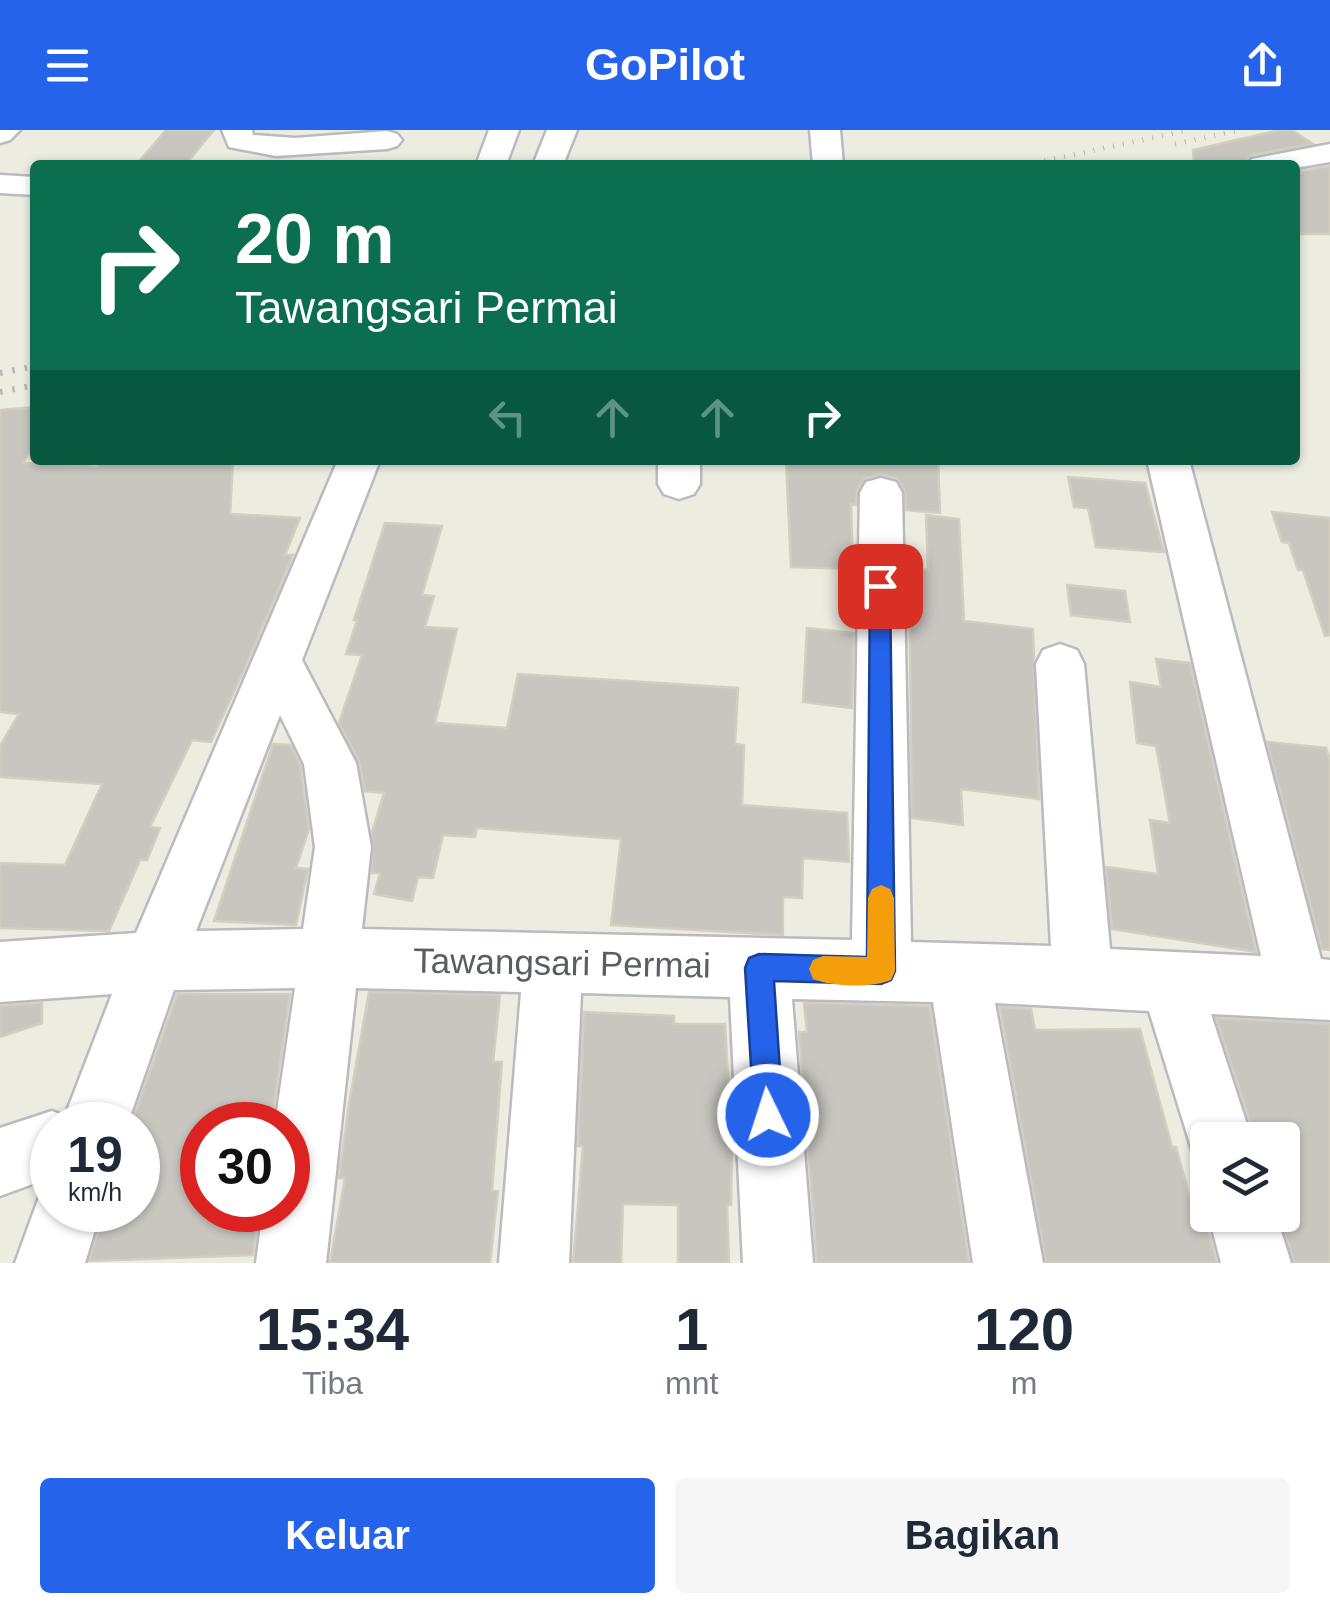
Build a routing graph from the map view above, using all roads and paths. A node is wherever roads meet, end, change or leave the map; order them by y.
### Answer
1 (237, 130) edge
2 (504, 130) edge
3 (562, 130) edge
4 (825, 130) edge
5 (387, 140) dead end
6 (1330, 153) edge
7 (493, 160) edge
8 (550, 160) edge
9 (828, 160) edge
10 (1292, 160) edge
11 (0, 184) edge
12 (30, 186) edge
13 (357, 465) edge
14 (1169, 465) edge
15 (881, 493) dead end
16 (277, 660) junction
17 (1060, 664) dead end
18 (331, 958) junction
19 (154, 960) junction
20 (553, 962) junction
21 (759, 968) junction
22 (881, 971) junction
23 (0, 972) edge
24 (959, 972) junction
25 (1083, 978) junction
26 (1171, 983) junction
27 (1314, 988) edge
28 (102, 1102) edge
29 (1213, 1122) edge
30 (30, 1152) edge
31 (0, 1162) edge
32 (60, 1232) edge
33 (1246, 1232) edge
34 (50, 1263) edge
35 (290, 1263) edge
36 (534, 1263) edge
37 (778, 1263) edge
38 (1008, 1263) edge
39 (1256, 1263) edge

1 - 5 street
2 - 7 street
3 - 8 street
4 - 9 street
6 - 10 street
11 - 12 street
13 - 16 street
14 - 27 street
15 - 22 street
16 - 18 street
16 - 19 street
17 - 25 street
18 - 19 street, Tawangsari Permai
18 - 20 street, Tawangsari Permai
18 - 35 street
19 - 23 street, Tawangsari Permai
19 - 28 street
20 - 21 street, Tawangsari Permai
20 - 36 street
21 - 22 street, Tawangsari Permai
21 - 37 street
22 - 24 street, Tawangsari Permai
24 - 25 street, Tawangsari Permai
24 - 38 street
25 - 26 street, Tawangsari Permai
26 - 27 street, Tawangsari Permai
26 - 29 street
30 - 31 street
32 - 34 street
33 - 39 street

